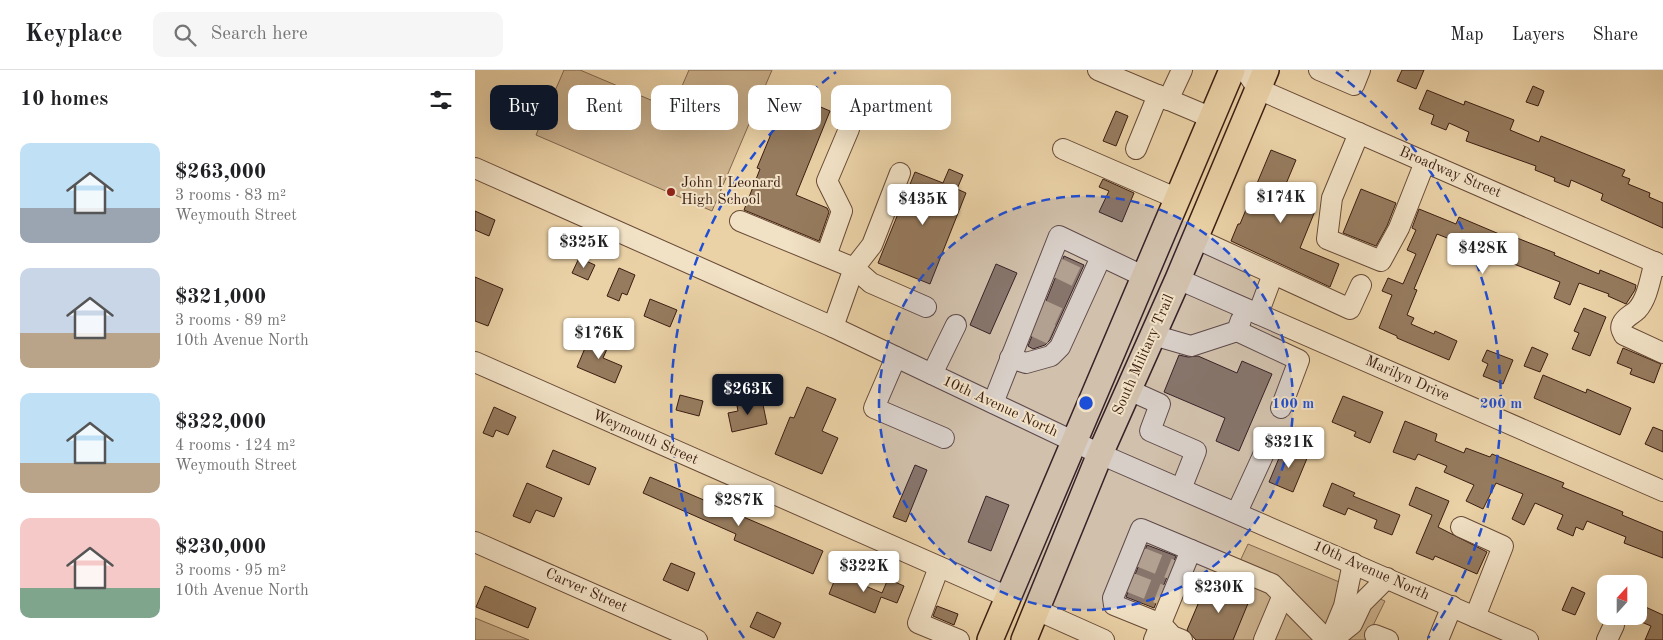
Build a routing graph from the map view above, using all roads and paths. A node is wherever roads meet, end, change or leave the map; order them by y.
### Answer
1 (1098, 70) edge
2 (1182, 70) edge
3 (1232, 70) edge
4 (1319, 70) edge
5 (1360, 70) edge
6 (1130, 76) edge
7 (1256, 76) edge
8 (1163, 98) junction
9 (1212, 118) junction
10 (849, 130) edge
11 (1359, 133) junction
12 (1063, 149) dead end
13 (1136, 149) dead end
14 (1425, 162) junction
15 (475, 168) edge
16 (900, 173) dead end
17 (1177, 199) junction
18 (740, 221) dead end
19 (1195, 238) junction
20 (826, 256) junction
21 (1101, 257) junction
22 (1659, 264) edge
23 (854, 268) junction
24 (1273, 274) junction
25 (1145, 277) junction
26 (1178, 279) junction
27 (1361, 285) dead end
28 (927, 306) dead end
29 (1252, 311) junction
30 (955, 325) dead end
31 (833, 327) junction
32 (1237, 331) junction
33 (1153, 335) junction
34 (1663, 353) edge
35 (896, 358) junction
36 (1010, 358) junction
37 (475, 362) edge
38 (932, 374) junction
39 (1129, 390) junction
40 (993, 403) junction
41 (1281, 408) dead end
42 (944, 438) dead end
43 (1074, 442) junction
44 (1266, 449) dead end
45 (1100, 454) junction
46 (1181, 489) junction
47 (1663, 491) edge
48 (1237, 512) junction
49 (1461, 527) dead end
50 (475, 542) edge
51 (1191, 550) junction
52 (1353, 563) junction
53 (939, 567) junction
54 (1387, 578) junction
55 (1283, 595) junction
56 (1008, 598) junction
57 (1452, 606) junction
58 (1037, 610) junction
59 (1475, 617) junction
60 (1158, 632) edge
61 (697, 640) edge
62 (959, 640) edge
63 (990, 640) edge
64 (1024, 640) edge
65 (1104, 640) edge
66 (1182, 640) edge
67 (1265, 640) edge
68 (1330, 640) edge
69 (1438, 640) edge
70 (1528, 640) edge

1 - 6 street
2 - 8 street
3 - 9 main road, South Military Trail
4 - 5 street
6 - 8 street
7 - 11 street, Broadway Street
7 - 19 main road, South Military Trail
8 - 9 street
8 - 13 street
9 - 17 main road, South Military Trail
10 - 20 street
11 - 14 street, Broadway Street
11 - 14 street
12 - 17 street
14 - 22 street, Broadway Street
15 - 31 street, 10th Avenue North
16 - 23 street
17 - 25 main road, South Military Trail
18 - 20 street
19 - 24 street
19 - 26 main road, South Military Trail
20 - 23 street
21 - 25 street
21 - 36 street
21 - 36 street
22 - 34 street
23 - 28 street
23 - 31 street
24 - 27 street
24 - 29 street
25 - 43 main road, South Military Trail
26 - 29 street, Marilyn Drive
26 - 33 main road, South Military Trail
29 - 32 street
29 - 47 street, Marilyn Drive
30 - 38 street
31 - 35 street, 10th Avenue North
32 - 33 street
32 - 41 street
33 - 39 main road, South Military Trail
35 - 38 street, 10th Avenue North
35 - 42 street
36 - 40 street
37 - 53 street, Weymouth Street
38 - 40 street, 10th Avenue North
39 - 45 main road, South Military Trail
39 - 46 street
40 - 43 street, 10th Avenue North
43 - 45 street, 10th Avenue North
43 - 56 main road, South Military Trail
44 - 48 street
45 - 46 street, 10th Avenue North
45 - 58 main road, South Military Trail
46 - 48 street, 10th Avenue North
48 - 52 street, 10th Avenue North
49 - 59 street
50 - 61 street, Carver Street
51 - 55 street
51 - 60 street
51 - 60 street
52 - 54 street, 10th Avenue North
52 - 68 street
53 - 56 street, Weymouth Street
53 - 62 street
54 - 57 street, 10th Avenue North
54 - 68 street
55 - 67 street
55 - 68 street
56 - 63 main road, South Military Trail
57 - 59 street, 10th Avenue North
57 - 69 street
58 - 64 main road, South Military Trail
58 - 65 street
59 - 70 street, 10th Avenue North
60 - 66 street

